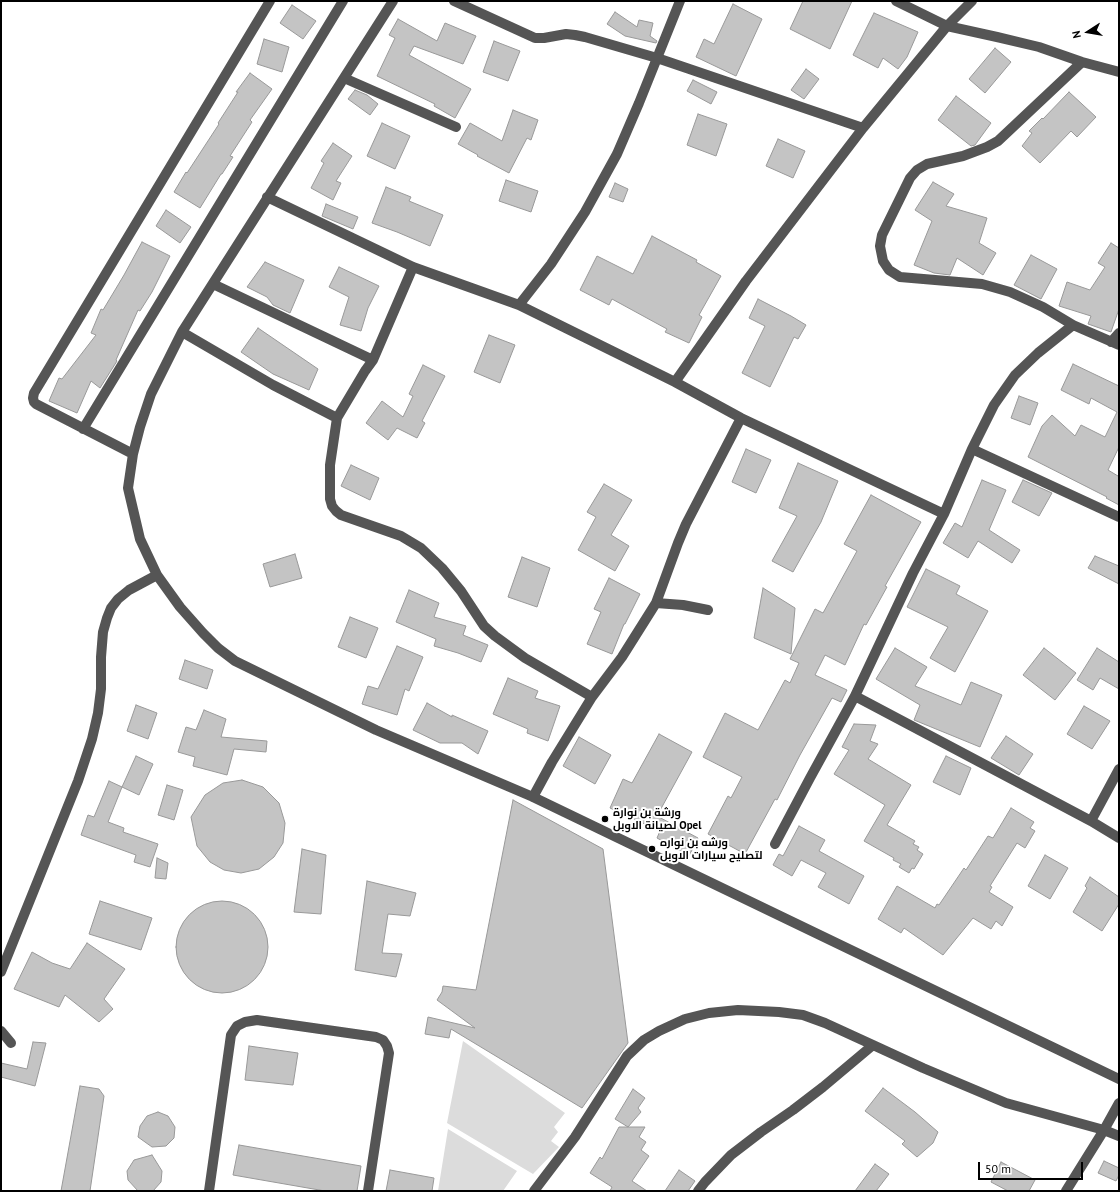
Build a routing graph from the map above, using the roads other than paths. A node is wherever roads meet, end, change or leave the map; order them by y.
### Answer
1 (270, 1) edge
2 (343, 1) edge
3 (394, 1) edge
4 (454, 1) edge
5 (680, 1) edge
6 (896, 1) edge
7 (972, 1) edge
8 (947, 26) junction
9 (657, 58) junction
10 (1082, 62) junction
11 (1119, 72) edge
12 (344, 78) junction
13 (456, 127) dead end
14 (863, 128) junction
15 (267, 197) junction
16 (413, 267) junction
17 (213, 284) junction
18 (519, 305) junction
19 (1074, 325) junction
20 (182, 332) junction
21 (1119, 333) edge
22 (1115, 344) edge
23 (373, 360) junction
24 (675, 382) junction
25 (337, 418) junction
26 (741, 418) junction
27 (83, 429) junction
28 (972, 449) junction
29 (133, 454) junction
30 (944, 514) junction
31 (1119, 517) edge
32 (157, 575) junction
33 (656, 603) junction
34 (708, 610) dead end
35 (855, 696) junction
36 (592, 697) junction
37 (1119, 769) edge
38 (533, 797) junction
39 (1091, 821) junction
40 (1119, 838) edge
41 (775, 844) dead end
42 (1, 972) edge
43 (1, 1031) edge
44 (11, 1043) dead end
45 (873, 1045) junction
46 (1119, 1079) edge
47 (1119, 1103) edge
48 (1104, 1130) junction
49 (1119, 1136) edge
50 (209, 1191) edge
51 (368, 1191) edge
52 (534, 1191) edge
53 (698, 1191) edge
54 (1066, 1191) edge

1 - 27 street
2 - 27 street
3 - 12 street
4 - 9 street
5 - 9 street
6 - 8 street
7 - 8 street
8 - 10 street
8 - 14 street
9 - 14 street
9 - 18 street
10 - 11 street
10 - 19 street
12 - 13 street
12 - 15 street
14 - 24 street
15 - 16 street
15 - 17 street
16 - 18 street
16 - 23 street
17 - 20 street
17 - 23 street
18 - 24 street
19 - 22 street
19 - 28 street
20 - 25 street
20 - 29 street
21 - 22 street
23 - 25 street
24 - 26 street
25 - 36 street
26 - 30 street
26 - 33 street
27 - 29 street
28 - 30 street
28 - 31 street
29 - 32 street
30 - 35 street
32 - 38 street
32 - 42 street
33 - 34 street
33 - 36 street
35 - 39 street
35 - 41 street
36 - 38 street
37 - 39 street
38 - 46 street
39 - 40 street
43 - 44 street
45 - 48 street
45 - 52 street
45 - 53 street
47 - 48 street
48 - 49 street
48 - 54 street
50 - 51 street

